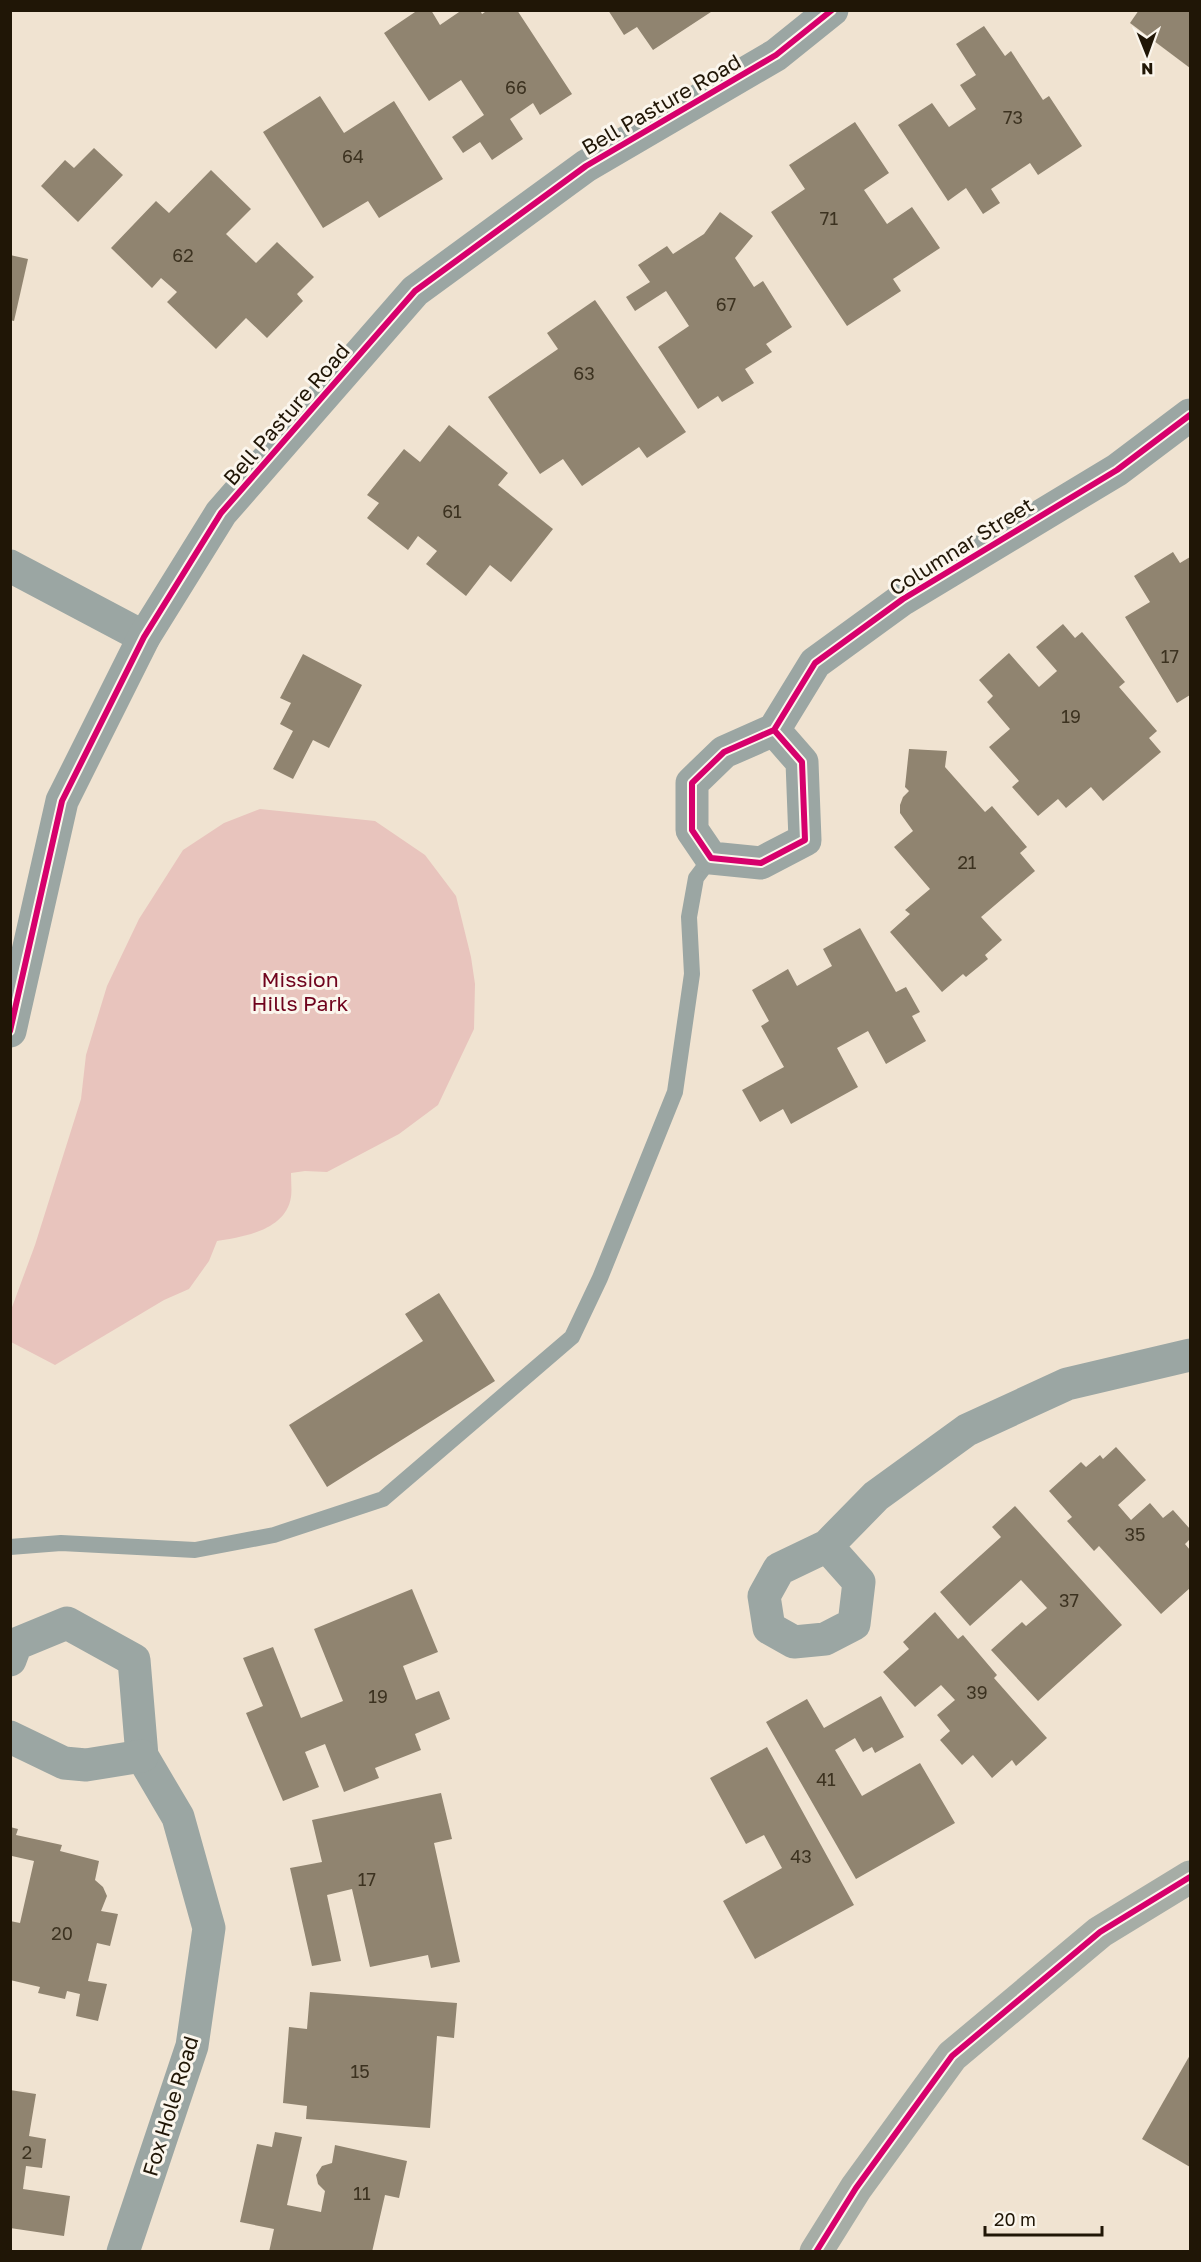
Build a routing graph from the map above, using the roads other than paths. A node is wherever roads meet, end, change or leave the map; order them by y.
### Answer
1 (832, 10) edge
2 (1191, 415) edge
3 (10, 566) edge
4 (144, 637) junction
5 (774, 730) junction
6 (711, 858) junction
7 (10, 1031) edge
8 (1191, 1355) edge
9 (827, 1546) dead end
10 (10, 1547) edge
11 (10, 1660) edge
12 (10, 1737) edge
13 (142, 1756) junction
14 (1191, 1877) edge
15 (123, 2252) edge
16 (816, 2252) edge

1 - 4 street, Bell Pasture Road
2 - 5 street, Columnar Street
3 - 4 street
4 - 7 street, Bell Pasture Road
5 - 6 street
5 - 6 street
6 - 10 lane
8 - 9 street
11 - 13 street, Fox Hole Road
12 - 13 street
13 - 15 street, Fox Hole Road
14 - 16 street

